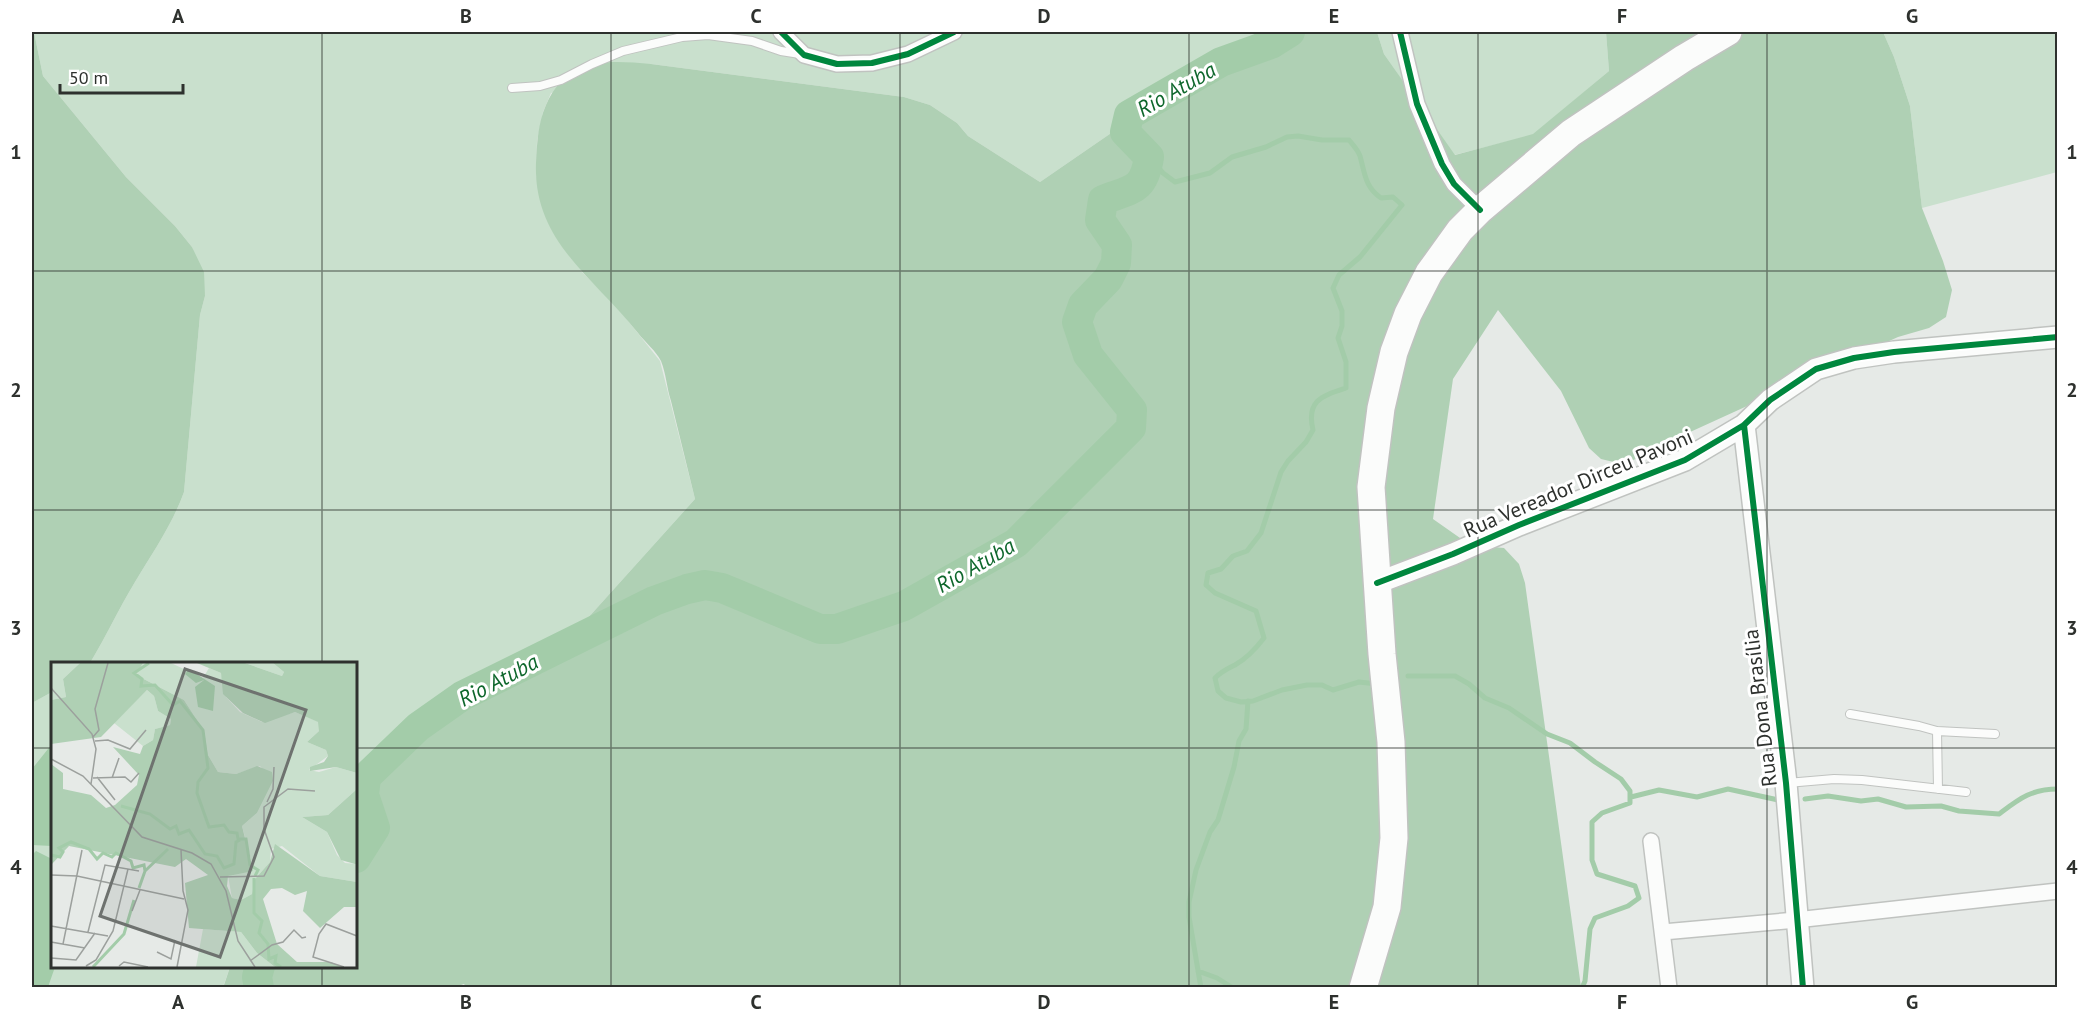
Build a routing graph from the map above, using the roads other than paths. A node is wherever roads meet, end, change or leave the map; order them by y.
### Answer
1 (781, 32) edge
2 (954, 32) edge
3 (1400, 32) edge
4 (1728, 32) edge
5 (804, 55) junction
6 (512, 88) dead end
7 (1480, 210) junction
8 (2058, 337) edge
9 (1744, 425) junction
10 (1377, 583) junction
11 (1850, 714) dead end
12 (1936, 731) junction
13 (1995, 734) dead end
14 (1786, 783) junction
15 (1938, 789) junction
16 (1966, 792) dead end
17 (1651, 841) dead end
18 (2058, 891) edge
19 (1796, 920) junction
20 (1663, 932) junction
21 (1363, 987) edge
22 (1669, 987) edge
23 (1803, 987) edge

1 - 5 street
2 - 5 street
3 - 7 street
4 - 7 highway
5 - 6 lane
7 - 10 highway
8 - 9 street, Rua Vereador Dirceu Pavoni
9 - 10 street, Rua Vereador Dirceu Pavoni
9 - 14 street, Rua Dona Brasília
10 - 21 highway
11 - 12 lane
12 - 13 lane
12 - 15 lane
14 - 15 lane
14 - 19 street, Rua Dona Brasília
15 - 16 lane
17 - 20 street
18 - 19 street
19 - 20 street
19 - 23 street, Rua Dona Brasília
20 - 22 street

